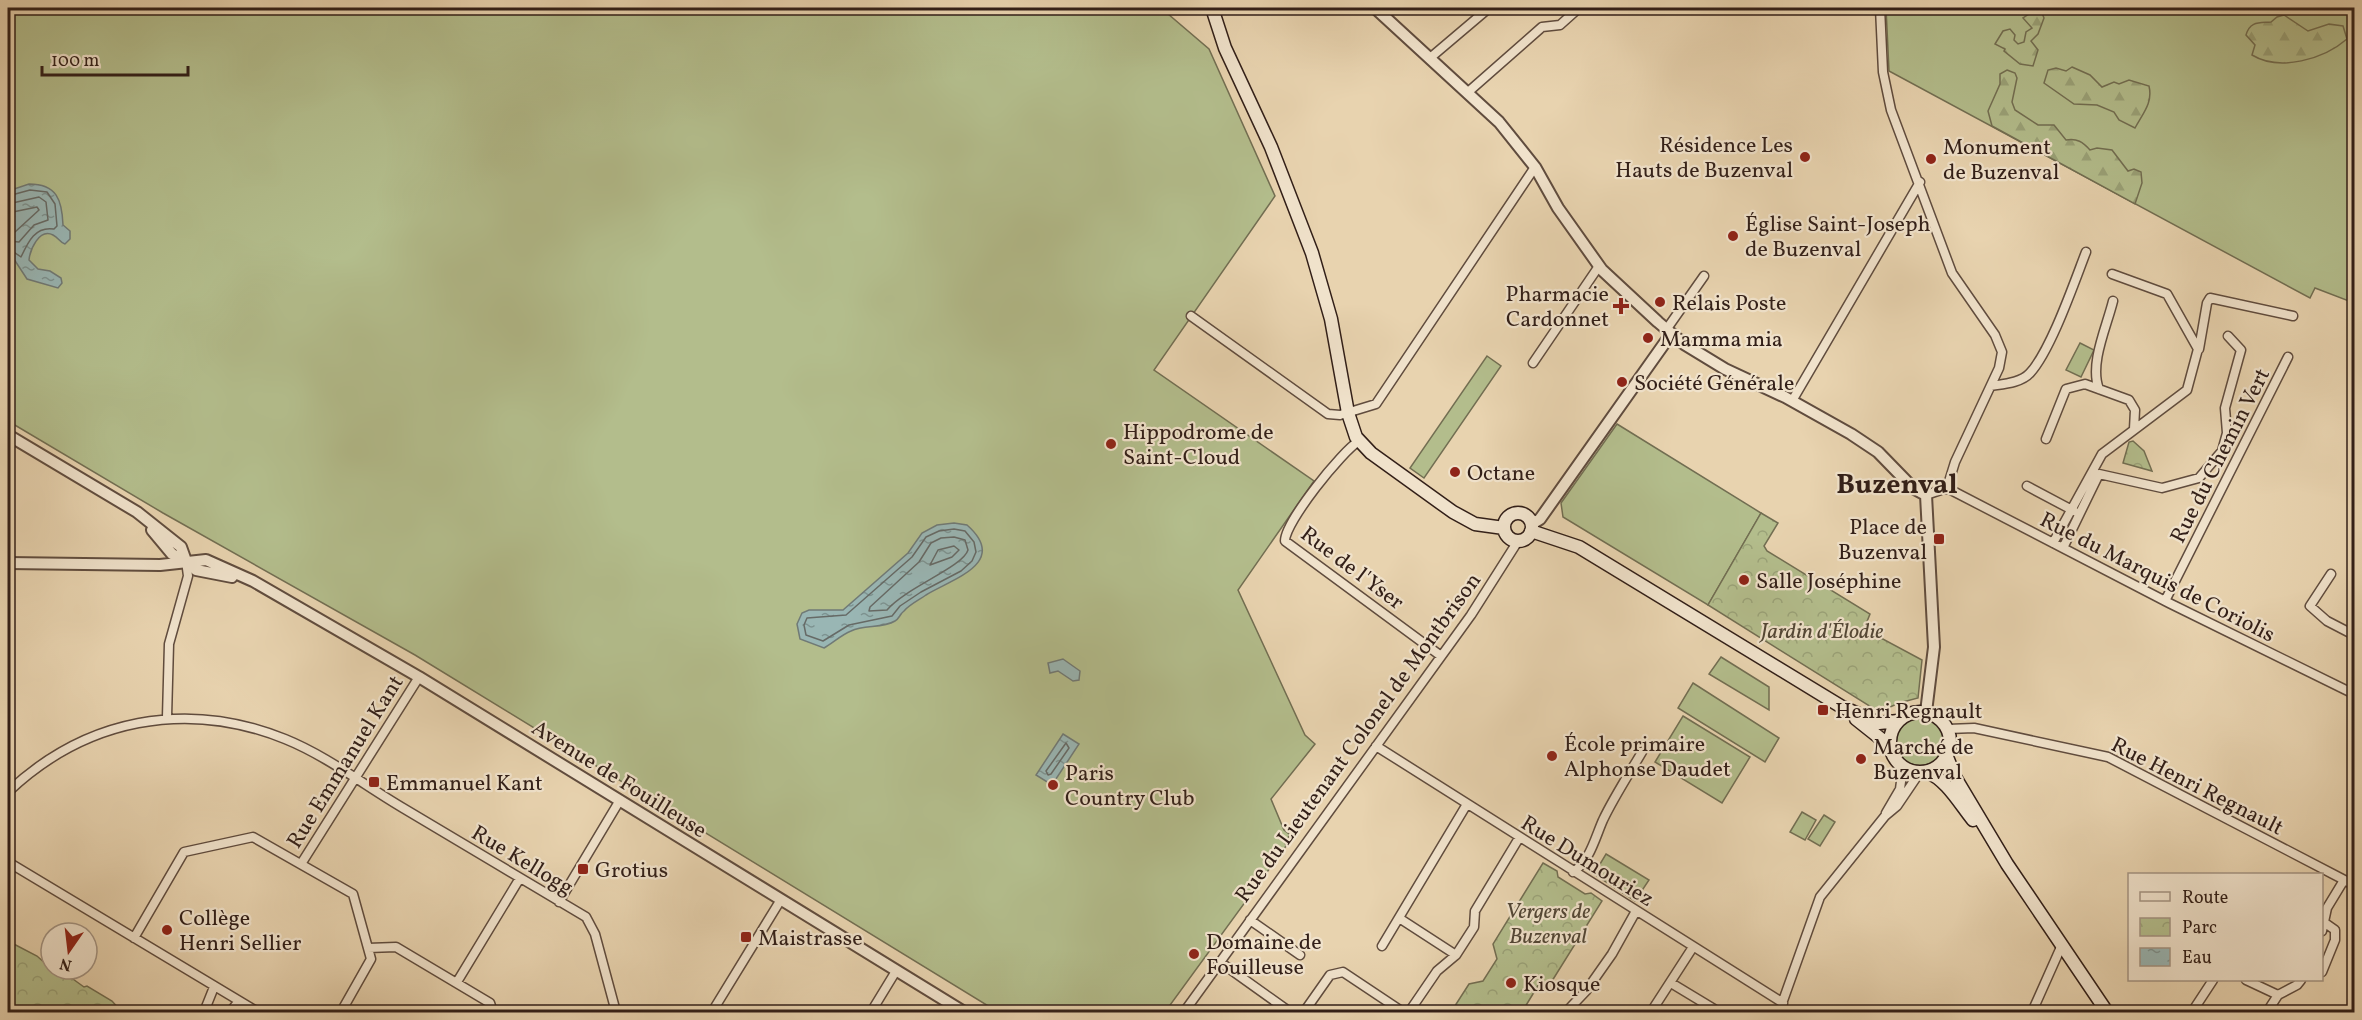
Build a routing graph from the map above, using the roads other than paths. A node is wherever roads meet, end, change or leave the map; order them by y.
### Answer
1 (1212, 8) edge
2 (1375, 8) edge
3 (1489, 8) edge
4 (1579, 8) edge
5 (1880, 8) edge
6 (1430, 58) junction
7 (1467, 93) junction
8 (1535, 167) junction
9 (1920, 182) junction
10 (2086, 252) dead end
11 (1599, 266) junction
12 (2112, 273) dead end
13 (1704, 276) dead end
14 (2113, 301) dead end
15 (1191, 316) dead end
16 (2293, 316) dead end
17 (1668, 332) junction
18 (2228, 336) dead end
19 (2199, 349) junction
20 (2288, 357) dead end
21 (1533, 363) dead end
22 (1991, 386) junction
23 (2099, 389) junction
24 (1792, 401) junction
25 (1348, 412) junction
26 (2134, 429) junction
27 (8, 435) edge
28 (2046, 440) dead end
29 (1359, 441) junction
30 (2096, 472) junction
31 (2027, 486) dead end
32 (1947, 488) junction
33 (1926, 495) junction
34 (2075, 512) junction
35 (1504, 528) junction
36 (1532, 528) junction
37 (1518, 541) junction
38 (2053, 543) junction
39 (2063, 548) junction
40 (186, 561) junction
41 (8, 563) edge
42 (2331, 574) dead end
43 (2165, 601) junction
44 (2355, 635) edge
45 (1441, 656) junction
46 (419, 677) junction
47 (2355, 694) edge
48 (1842, 706) junction
49 (1926, 712) junction
50 (167, 717) junction
51 (1898, 721) junction
52 (1948, 729) junction
53 (1376, 746) junction
54 (1890, 746) junction
55 (1642, 752) dead end
56 (1947, 757) junction
57 (1903, 767) junction
58 (1923, 772) junction
59 (356, 778) junction
60 (8, 792) edge
61 (620, 800) junction
62 (1467, 804) junction
63 (1885, 816) junction
64 (1520, 838) junction
65 (2000, 852) junction
66 (8, 862) edge
67 (301, 864) junction
68 (1573, 872) junction
69 (520, 878) junction
70 (2344, 880) junction
71 (2355, 885) edge
72 (780, 901) junction
73 (559, 902) junction
74 (1635, 911) junction
75 (1400, 918) junction
76 (1250, 920) junction
77 (2323, 927) edge
78 (134, 938) junction
79 (1382, 946) dead end
80 (1693, 947) junction
81 (2061, 947) junction
82 (368, 948) junction
83 (1300, 955) dead end
84 (1456, 955) junction
85 (1220, 962) junction
86 (2323, 970) edge
87 (896, 971) junction
88 (2212, 981) edge
89 (2249, 981) edge
90 (2300, 981) edge
91 (457, 982) junction
92 (1671, 983) junction
93 (214, 987) junction
94 (2278, 995) junction
95 (238, 1001) junction
96 (1783, 1003) junction
97 (1714, 1009) dead end
98 (204, 1012) edge
99 (230, 1012) edge
100 (258, 1012) edge
101 (341, 1012) edge
102 (493, 1012) edge
103 (616, 1012) edge
104 (712, 1012) edge
105 (871, 1012) edge
106 (964, 1012) edge
107 (1184, 1012) edge
108 (1290, 1012) edge
109 (1304, 1012) edge
110 (1403, 1012) edge
111 (1409, 1012) edge
112 (1566, 1012) edge
113 (1652, 1012) edge
114 (1779, 1012) edge
115 (2032, 1012) edge
116 (2107, 1012) edge
117 (2192, 1012) edge
118 (2267, 1012) edge

1 - 25 main road
2 - 6 street
3 - 6 street
4 - 7 street
5 - 9 street
6 - 7 street
7 - 8 street
8 - 11 street
8 - 25 street
9 - 22 street
9 - 24 street
10 - 22 street
11 - 17 street
11 - 21 street
12 - 19 street
13 - 17 street
14 - 23 street
15 - 25 street
16 - 19 street
17 - 24 street
17 - 36 street
18 - 30 street
19 - 26 street
20 - 43 street, Rue du Chemin Vert
22 - 32 street
23 - 26 street
23 - 28 street
24 - 33 street
25 - 29 main road
26 - 30 street
27 - 40 street
29 - 35 main road
29 - 45 street, Rue de l'Yser
30 - 34 street
31 - 34 street
32 - 33 street
32 - 38 street, Rue du Marquis de Coriolis
33 - 49 street
34 - 38 street
34 - 39 street
35 - 36 main road
35 - 37 main road
36 - 37 main road
36 - 48 main road
37 - 45 street, Rue du Lieutenant Colonel de Montbrison
38 - 39 street, Rue du Marquis de Coriolis
39 - 43 street, Rue du Marquis de Coriolis
40 - 41 street, Avenue de Fouilleuse
40 - 46 street, Avenue de Fouilleuse
40 - 50 street
42 - 44 street
43 - 47 street, Rue du Marquis de Coriolis
45 - 53 street, Rue du Lieutenant Colonel de Montbrison
46 - 59 street, Rue Emmanuel Kant
46 - 61 street, Avenue de Fouilleuse
48 - 51 main road
48 - 54 main road
49 - 51 main road
49 - 52 main road
50 - 59 street, Rue Kellogg
50 - 60 street, Rue Kellogg
51 - 54 main road
52 - 56 main road
52 - 70 street, Rue Henri Regnault
53 - 62 street, Rue Dumouriez
53 - 76 street, Rue du Lieutenant Colonel de Montbrison
54 - 57 main road
55 - 68 street
56 - 58 main road
56 - 65 main road
57 - 58 main road
57 - 63 street
58 - 63 street
58 - 65 main road
59 - 67 street, Rue Emmanuel Kant
59 - 69 street, Rue Kellogg
61 - 72 street, Avenue de Fouilleuse
61 - 73 street
62 - 64 street, Rue Dumouriez
62 - 75 street
63 - 96 street
64 - 68 street, Rue Dumouriez
64 - 84 street
65 - 81 main road
66 - 78 street
67 - 78 street
67 - 82 street
68 - 74 street, Rue Dumouriez
69 - 73 street, Rue Kellogg
69 - 91 street
70 - 71 street, Rue Henri Regnault
70 - 77 street
72 - 87 street, Avenue de Fouilleuse
72 - 104 street
73 - 103 street, Rue Kellogg
74 - 80 street, Rue Dumouriez
74 - 112 street
75 - 79 street
75 - 84 street
76 - 83 street
76 - 85 street, Rue du Lieutenant Colonel de Montbrison
77 - 86 street
78 - 93 street
80 - 92 street
80 - 96 street, Rue Dumouriez
81 - 115 street
81 - 116 main road
82 - 91 street
82 - 101 street
84 - 111 street
85 - 107 street, Rue du Lieutenant Colonel de Montbrison
85 - 108 street
87 - 105 street
87 - 106 street, Avenue de Fouilleuse
88 - 117 street
89 - 94 street
90 - 94 street
91 - 102 street
92 - 97 street
92 - 113 street
93 - 95 street
93 - 98 street
94 - 118 street
95 - 99 street
95 - 100 street
96 - 114 street
109 - 110 street

